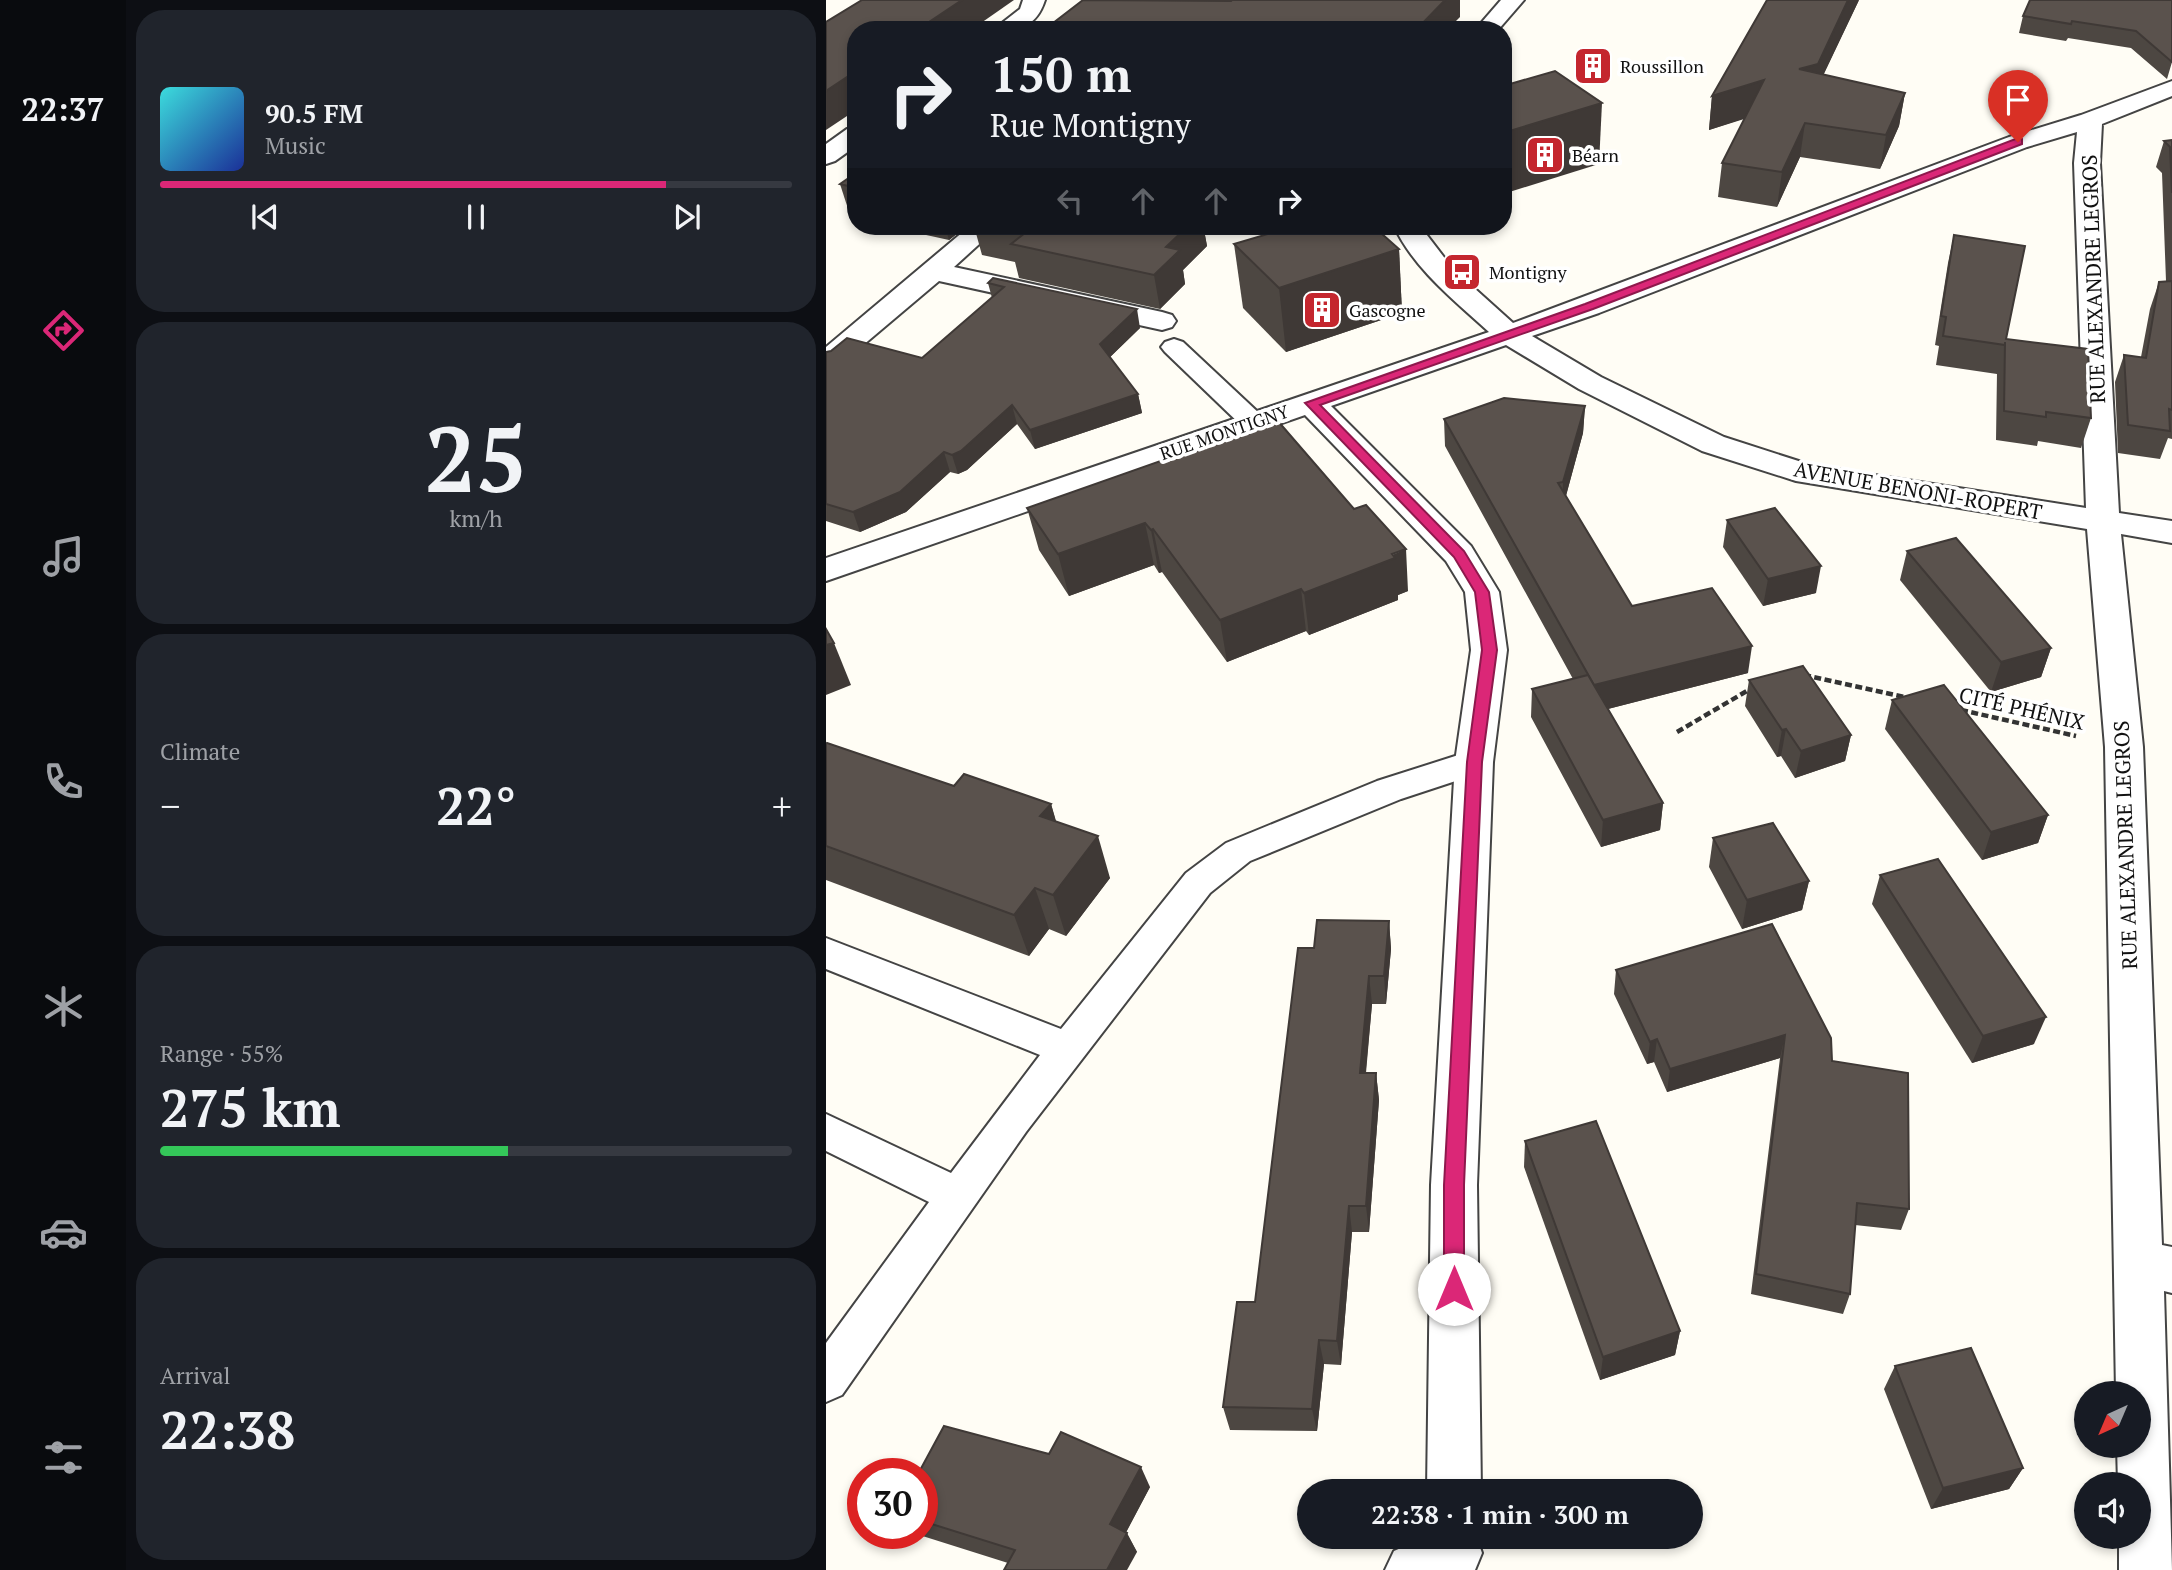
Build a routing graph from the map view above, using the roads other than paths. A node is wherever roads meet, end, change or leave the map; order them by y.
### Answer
1 (1034, 0) edge
2 (1514, 0) edge
3 (1017, 21) edge
4 (1494, 21) edge
5 (2172, 88) edge
6 (2090, 120) junction
7 (826, 123) edge
8 (847, 129) edge
9 (847, 139) edge
10 (826, 156) edge
11 (975, 235) edge
12 (1412, 235) edge
13 (933, 271) junction
14 (1162, 321) dead end
15 (1508, 334) junction
16 (1174, 347) dead end
17 (826, 362) edge
18 (1311, 403) junction
19 (1252, 421) junction
20 (2103, 520) junction
21 (2172, 531) edge
22 (826, 570) edge
23 (1474, 762) junction
24 (826, 953) edge
25 (1068, 1049) junction
26 (826, 1132) edge
27 (958, 1196) junction
28 (2155, 1267) edge
29 (826, 1380) edge
30 (1454, 1479) edge
31 (2147, 1570) edge

1 - 3 street
2 - 4 street
5 - 6 street, RUE MONTIGNY
6 - 15 street, RUE MONTIGNY
6 - 20 street, RUE ALEXANDRE LEGROS
7 - 8 street
9 - 10 street
11 - 13 street
12 - 15 street, AVENUE BENONI-ROPERT
13 - 14 street
13 - 17 street
15 - 18 street, RUE MONTIGNY
15 - 20 street, AVENUE BENONI-ROPERT
16 - 19 lane
18 - 19 street, RUE MONTIGNY
18 - 23 street
19 - 22 street, RUE MONTIGNY
20 - 21 street, AVENUE BENONI-ROPERT
20 - 28 street, RUE ALEXANDRE LEGROS
23 - 25 lane
23 - 30 street
24 - 25 lane
25 - 27 lane
26 - 27 lane
27 - 29 lane
28 - 31 street, RUE ALEXANDRE LEGROS

